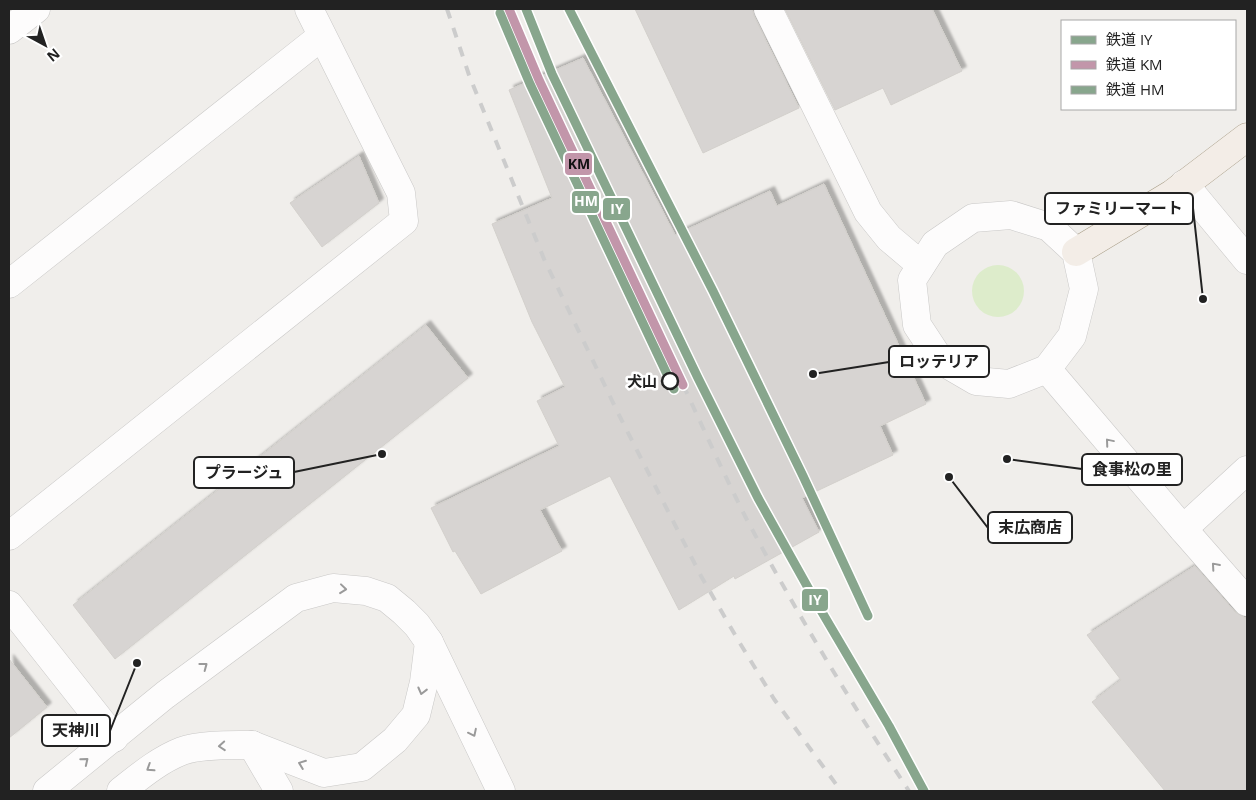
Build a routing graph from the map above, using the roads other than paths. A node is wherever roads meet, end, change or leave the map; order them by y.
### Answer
1 (36, 9) edge
2 (309, 9) edge
3 (768, 9) edge
4 (9, 30) edge
5 (322, 36) junction
6 (1247, 137) edge
7 (1184, 184) junction
8 (1076, 252) junction
9 (1247, 260) edge
10 (921, 265) junction
11 (9, 284) edge
12 (1047, 369) junction
13 (1247, 470) edge
14 (1183, 529) junction
15 (9, 536) edge
16 (1247, 602) edge
17 (9, 605) edge
18 (429, 642) junction
19 (114, 738) junction
20 (252, 745) junction
21 (46, 791) edge
22 (121, 791) edge
23 (279, 791) edge
24 (501, 791) edge

1 - 4 street
2 - 5 street
3 - 10 street
5 - 11 street
5 - 15 street
6 - 7 main road
7 - 8 main road
7 - 9 street
8 - 10 street
8 - 12 street
10 - 12 street
14 -> 12 street
13 - 14 street
16 -> 14 street
17 - 19 street
19 -> 18 street
18 -> 20 street
18 -> 24 street
21 -> 19 street
20 -> 22 street
20 - 23 street

